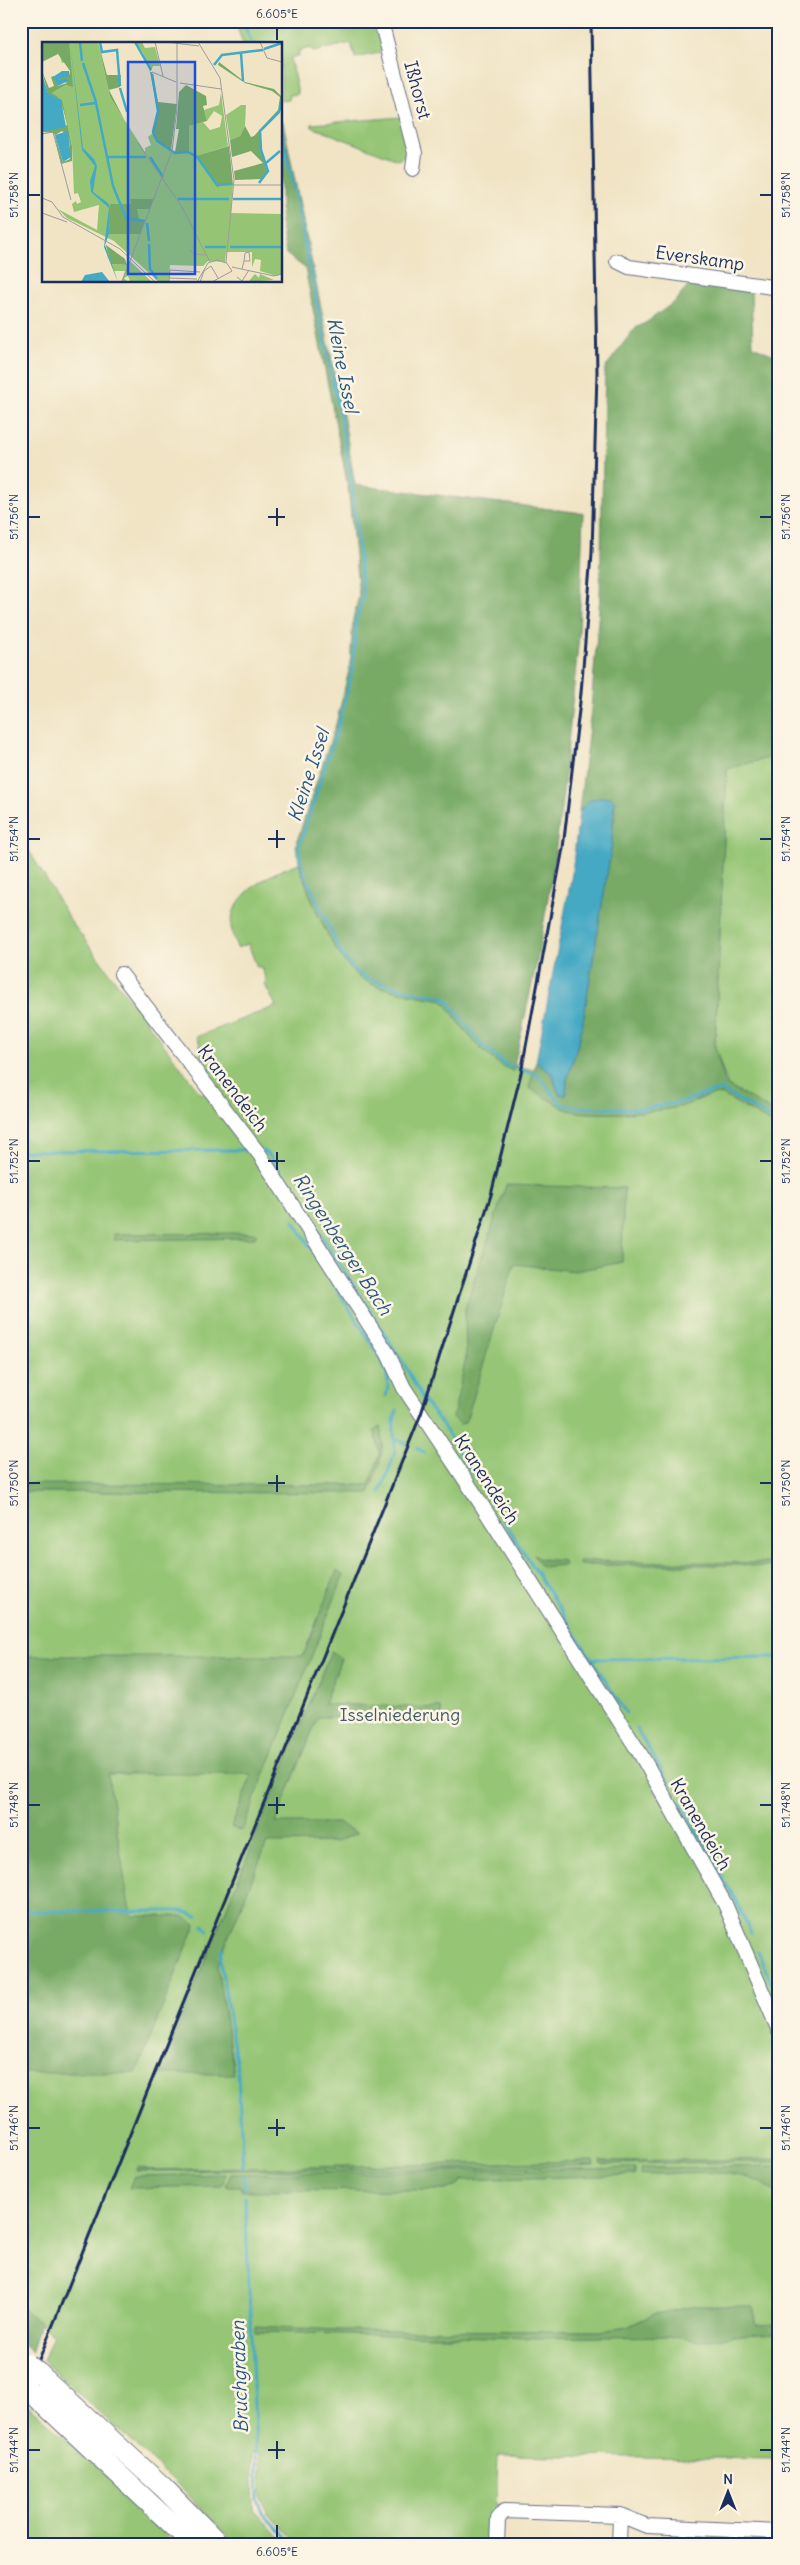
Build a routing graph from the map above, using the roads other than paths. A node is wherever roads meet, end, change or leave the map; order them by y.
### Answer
1 (380, 21) edge
2 (413, 169) dead end
3 (616, 261) dead end
4 (779, 288) edge
5 (121, 974) dead end
6 (779, 2031) edge
7 (28, 2374) edge
8 (620, 2515) junction
9 (779, 2532) edge
10 (194, 2544) edge
11 (219, 2544) edge
12 (497, 2544) edge
13 (619, 2544) edge

1 - 2 street, Ißhorst
3 - 4 street, Everskamp
5 - 6 street, Kranendeich
7 - 10 highway
7 - 11 highway
8 - 9 street
8 - 12 street
8 - 13 street

